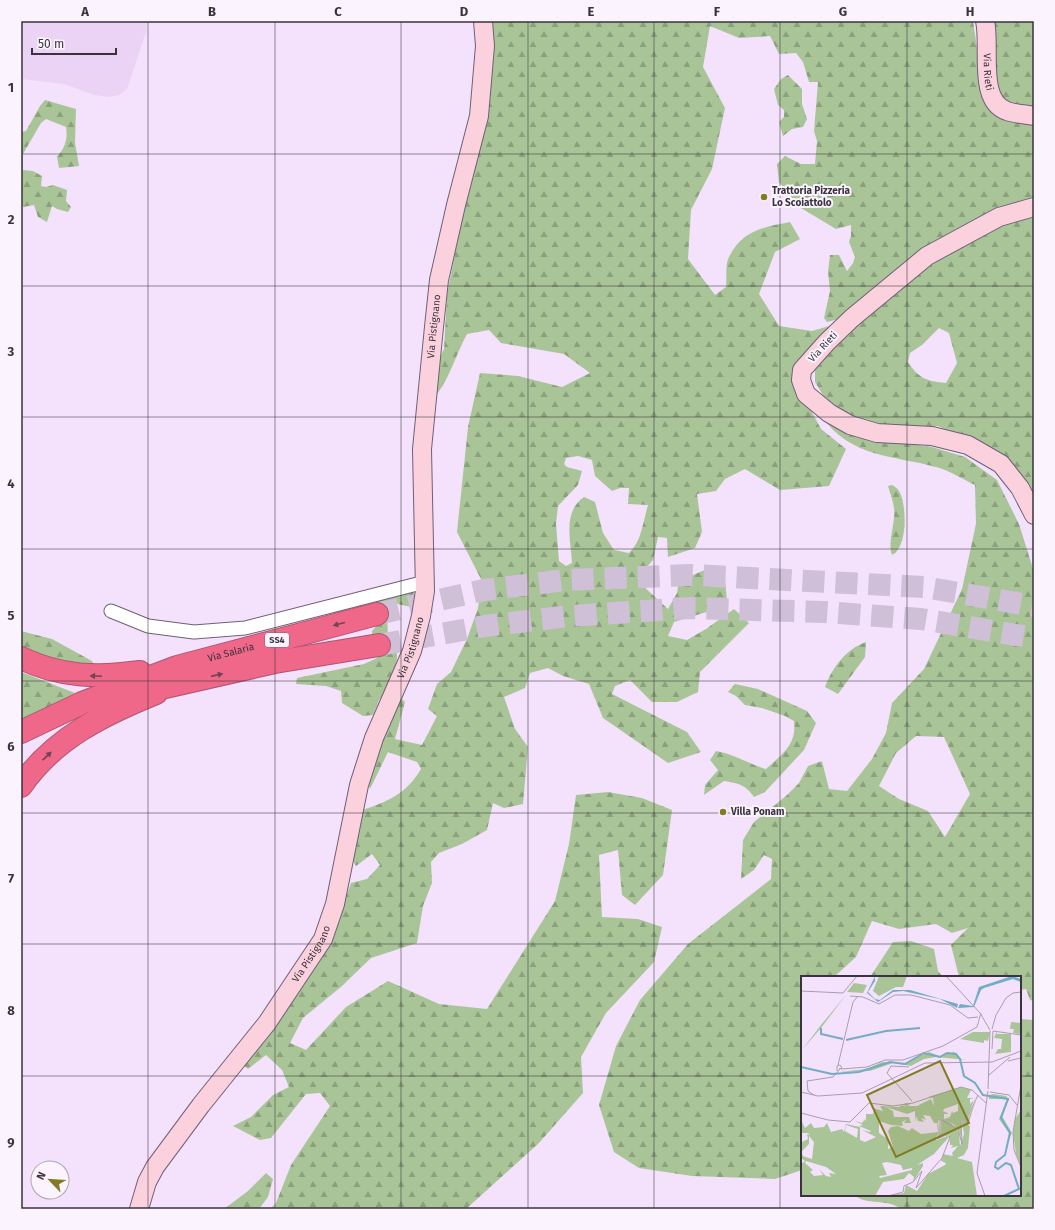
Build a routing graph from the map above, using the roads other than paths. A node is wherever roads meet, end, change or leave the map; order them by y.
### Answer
1 (483, 21) edge
2 (985, 21) edge
3 (1034, 116) edge
4 (1034, 207) edge
5 (1034, 515) edge
6 (425, 582) junction
7 (111, 611) dead end
8 (377, 614) tunnel mouth
9 (379, 645) tunnel mouth
10 (21, 658) edge
11 (178, 675) junction
12 (21, 732) edge
13 (21, 742) edge
14 (21, 786) edge
15 (139, 1209) edge

1 - 6 street, Via Pistignano
2 - 3 street, Via Rieti
4 - 5 street, Via Rieti
6 - 7 street
6 - 15 street, Via Pistignano
8 -> 11 highway, Via Salaria / SS4
11 -> 9 highway, Via Salaria / SS4
11 -> 10 highway, SS4
11 - 12 highway
11 - 13 highway, SS4
14 -> 11 highway

